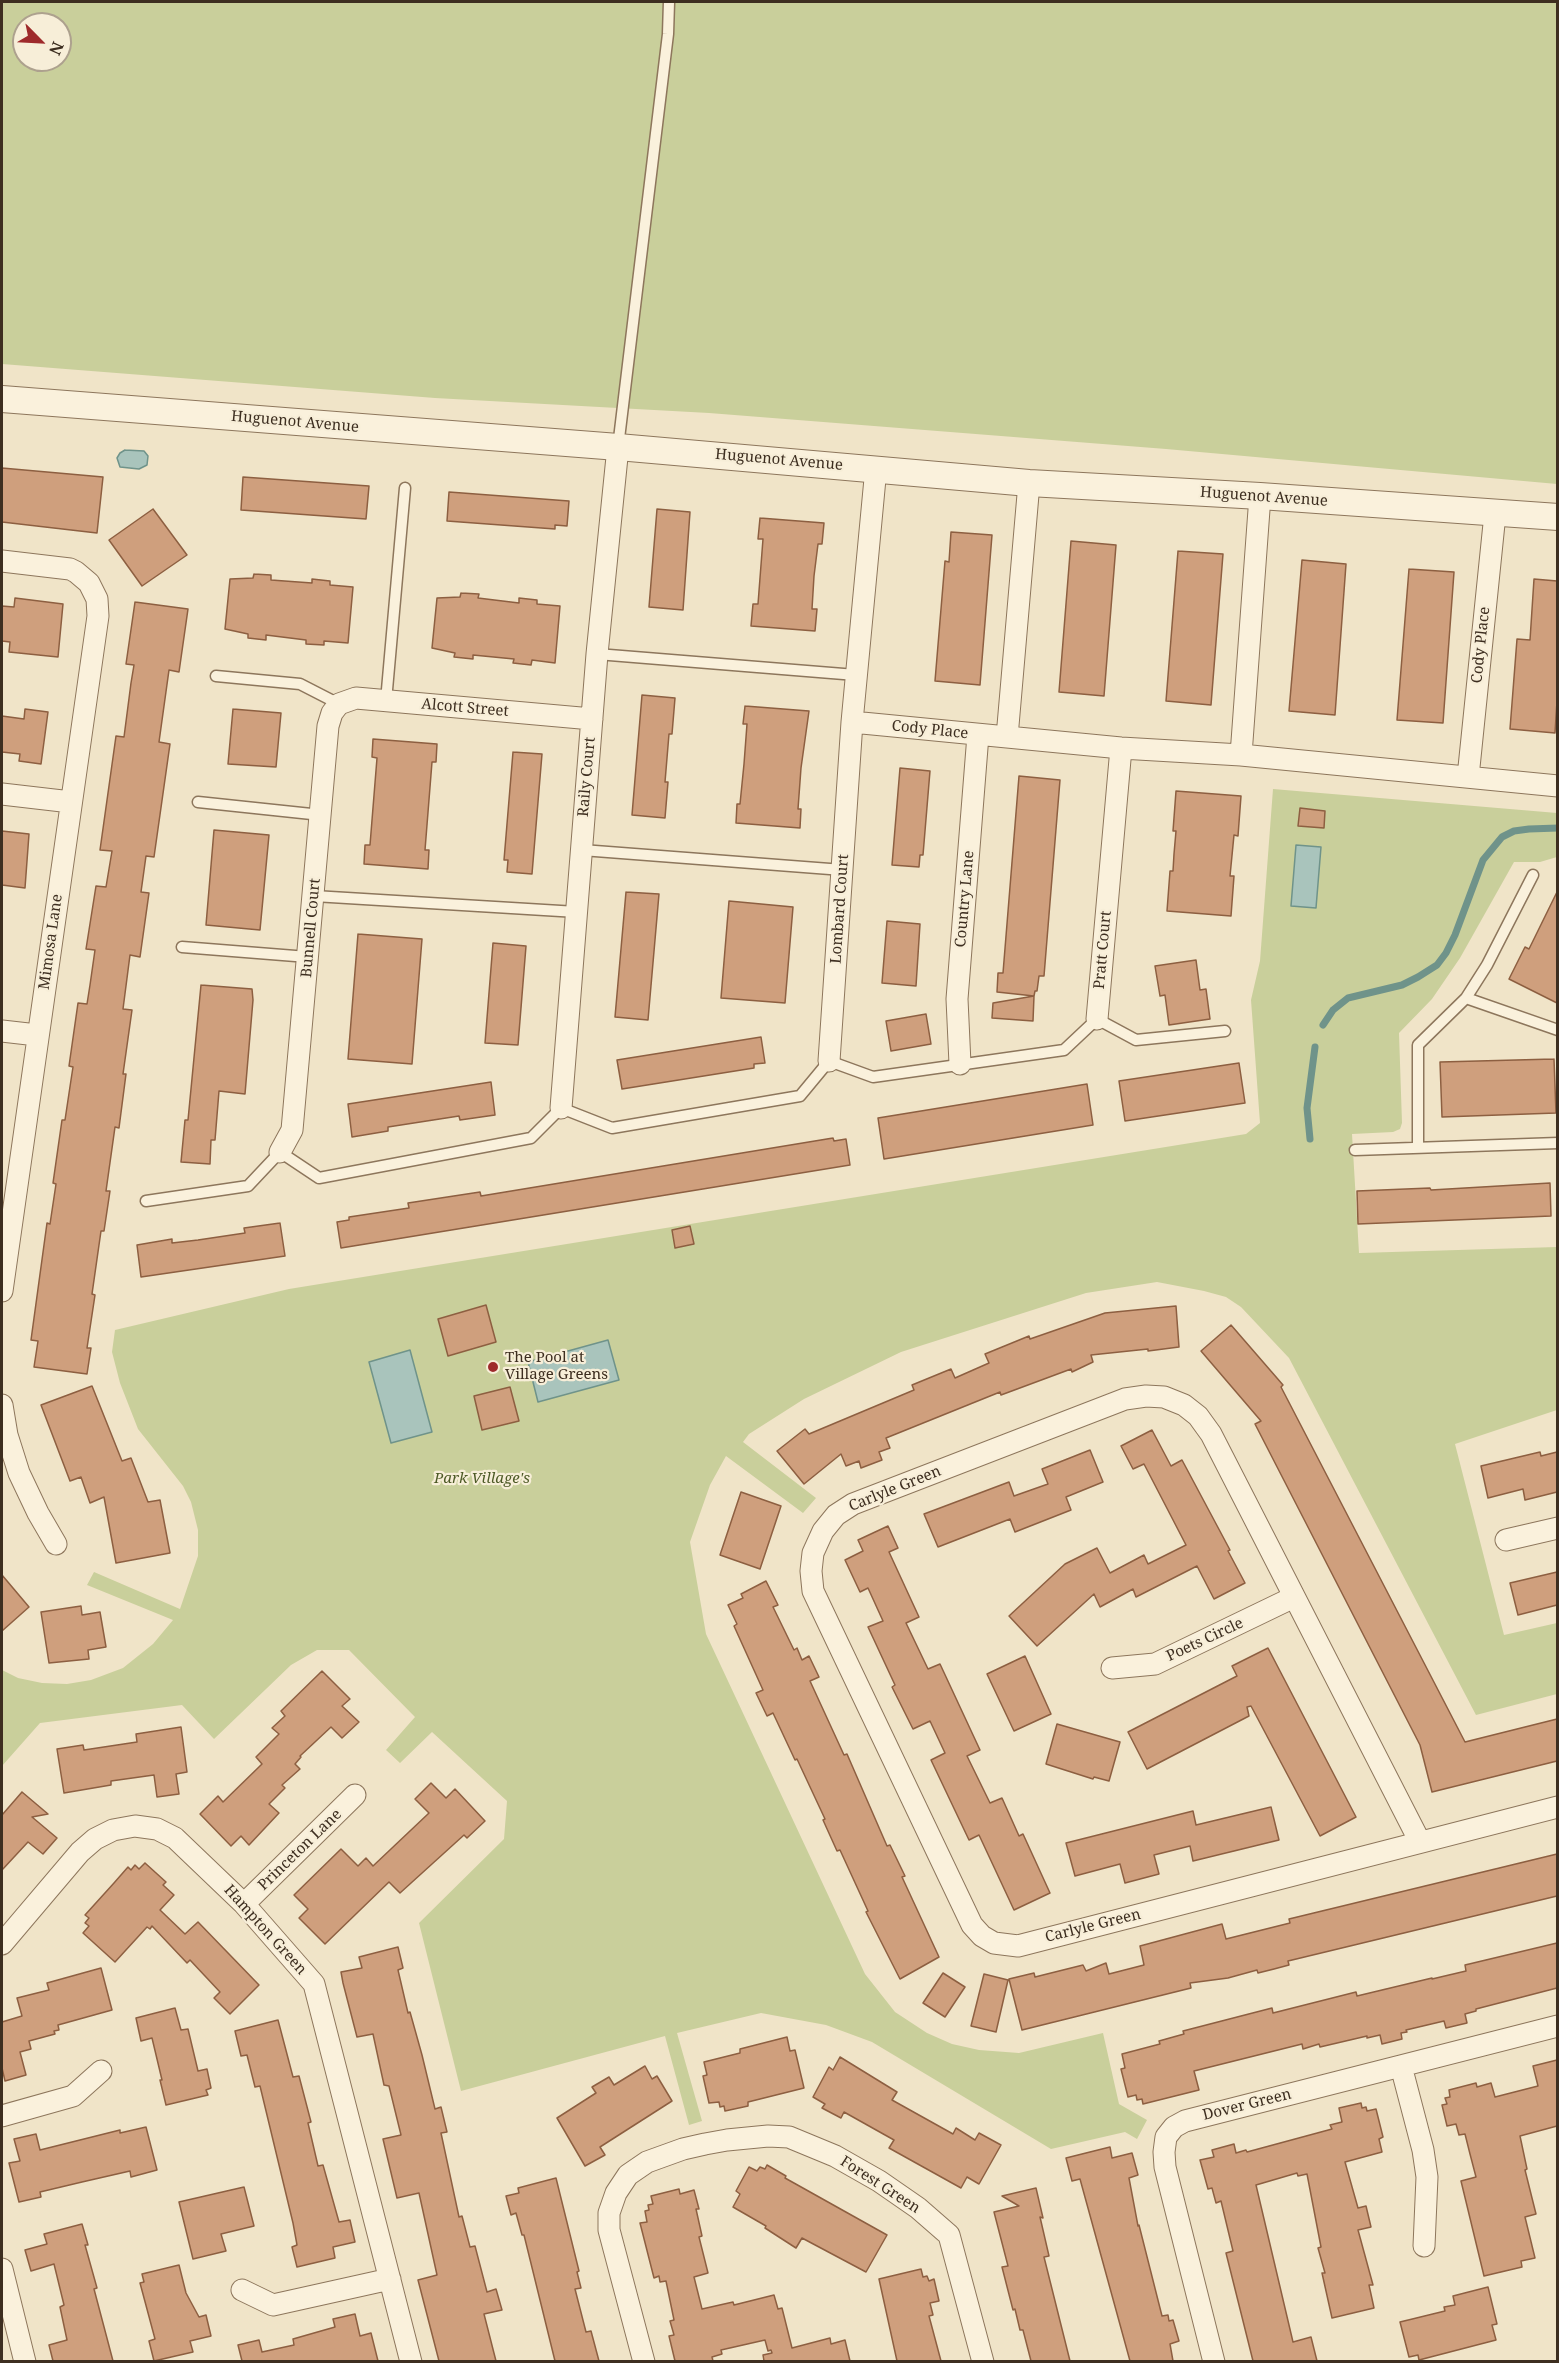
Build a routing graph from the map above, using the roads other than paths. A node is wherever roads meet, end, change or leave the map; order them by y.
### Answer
1 (669, 2) edge
2 (2, 399) edge
3 (618, 447) junction
4 (876, 468) junction
5 (1029, 483) junction
6 (405, 488) dead end
7 (1260, 496) junction
8 (1495, 514) junction
9 (1557, 517) edge
10 (2, 561) edge
11 (597, 654) junction
12 (856, 675) junction
13 (216, 676) dead end
14 (386, 701) junction
15 (339, 704) junction
16 (592, 719) junction
17 (852, 722) junction
18 (978, 735) junction
19 (1007, 737) junction
20 (1121, 748) junction
21 (1241, 755) junction
22 (1468, 777) junction
23 (1557, 786) edge
24 (2, 794) edge
25 (71, 802) junction
26 (198, 802) dead end
27 (321, 815) junction
28 (582, 850) junction
29 (843, 870) junction
30 (1533, 875) dead end
31 (314, 896) junction
32 (576, 912) junction
33 (182, 947) dead end
34 (308, 957) junction
35 (1466, 998) junction
36 (1097, 1019) junction
37 (1557, 1030) edge
38 (2, 1031) edge
39 (1225, 1031) dead end
40 (37, 1035) junction
41 (829, 1061) junction
42 (960, 1064) junction
43 (561, 1108) junction
44 (1557, 1143) edge
45 (1418, 1148) junction
46 (1355, 1150) dead end
47 (280, 1152) junction
48 (146, 1201) dead end
49 (3, 1269) edge
50 (2, 1291) edge
51 (2, 1405) edge
52 (1557, 1528) edge
53 (1506, 1540) dead end
54 (56, 1544) dead end
55 (1294, 1597) junction
56 (1112, 1668) dead end
57 (355, 1795) dead end
58 (1557, 1807) edge
59 (1420, 1842) junction
60 (244, 1904) junction
61 (2, 1944) edge
62 (1557, 2026) edge
63 (1401, 2066) junction
64 (101, 2071) dead end
65 (2, 2116) edge
66 (1424, 2246) dead end
67 (2, 2269) edge
68 (390, 2278) junction
69 (242, 2290) dead end
70 (25, 2361) edge
71 (411, 2361) edge
72 (644, 2361) edge
73 (984, 2361) edge
74 (1214, 2361) edge

1 - 3 lane
2 - 3 street, Huguenot Avenue
3 - 4 street, Huguenot Avenue
3 - 11 street, Raily Court
4 - 5 street, Huguenot Avenue
4 - 12 street, Lombard Court
5 - 7 street, Huguenot Avenue
5 - 19 street
6 - 14 lane
7 - 8 street, Huguenot Avenue
7 - 21 street
8 - 9 street, Huguenot Avenue
8 - 22 street, Cody Place
10 - 25 street, Mimosa Lane
11 - 12 lane
11 - 16 street, Raily Court
12 - 17 street, Lombard Court
13 - 15 lane
14 - 15 street, Alcott Street
14 - 16 street, Alcott Street
15 - 27 street, Bunnell Court
16 - 28 street, Raily Court
17 - 18 street, Cody Place
17 - 29 street, Lombard Court
18 - 19 street, Cody Place
18 - 42 street, Country Lane
19 - 20 street, Cody Place
20 - 21 street, Cody Place
20 - 36 street, Pratt Court
21 - 22 street, Cody Place
22 - 23 street, Cody Place
24 - 25 street
25 - 40 street, Mimosa Lane
26 - 27 lane
27 - 31 street, Bunnell Court
28 - 29 lane
28 - 32 street, Raily Court
29 - 41 street, Lombard Court
30 - 35 lane
31 - 32 lane
31 - 34 street, Bunnell Court
32 - 43 street, Raily Court
33 - 34 lane
34 - 47 street, Bunnell Court
35 - 37 lane
35 - 45 lane
36 - 39 lane
36 - 42 lane
38 - 40 street
40 - 49 street, Mimosa Lane
41 - 42 lane
41 - 43 lane
43 - 47 lane
44 - 45 lane
45 - 46 lane
47 - 48 lane, Bunnell Court
49 - 50 street, Mimosa Lane
51 - 54 street
52 - 53 street
55 - 56 street, Poets Circle
55 - 59 street, Carlyle Green
55 - 59 street, Carlyle Green
57 - 60 street, Princeton Lane
58 - 59 street, Carlyle Green
60 - 61 street, Hampton Green
60 - 68 street, Hampton Green
62 - 63 street, Dover Green
63 - 66 street
63 - 74 street, Dover Green
64 - 65 street
67 - 70 street
68 - 69 street
68 - 71 street, Hampton Green
72 - 73 street, Forest Green

